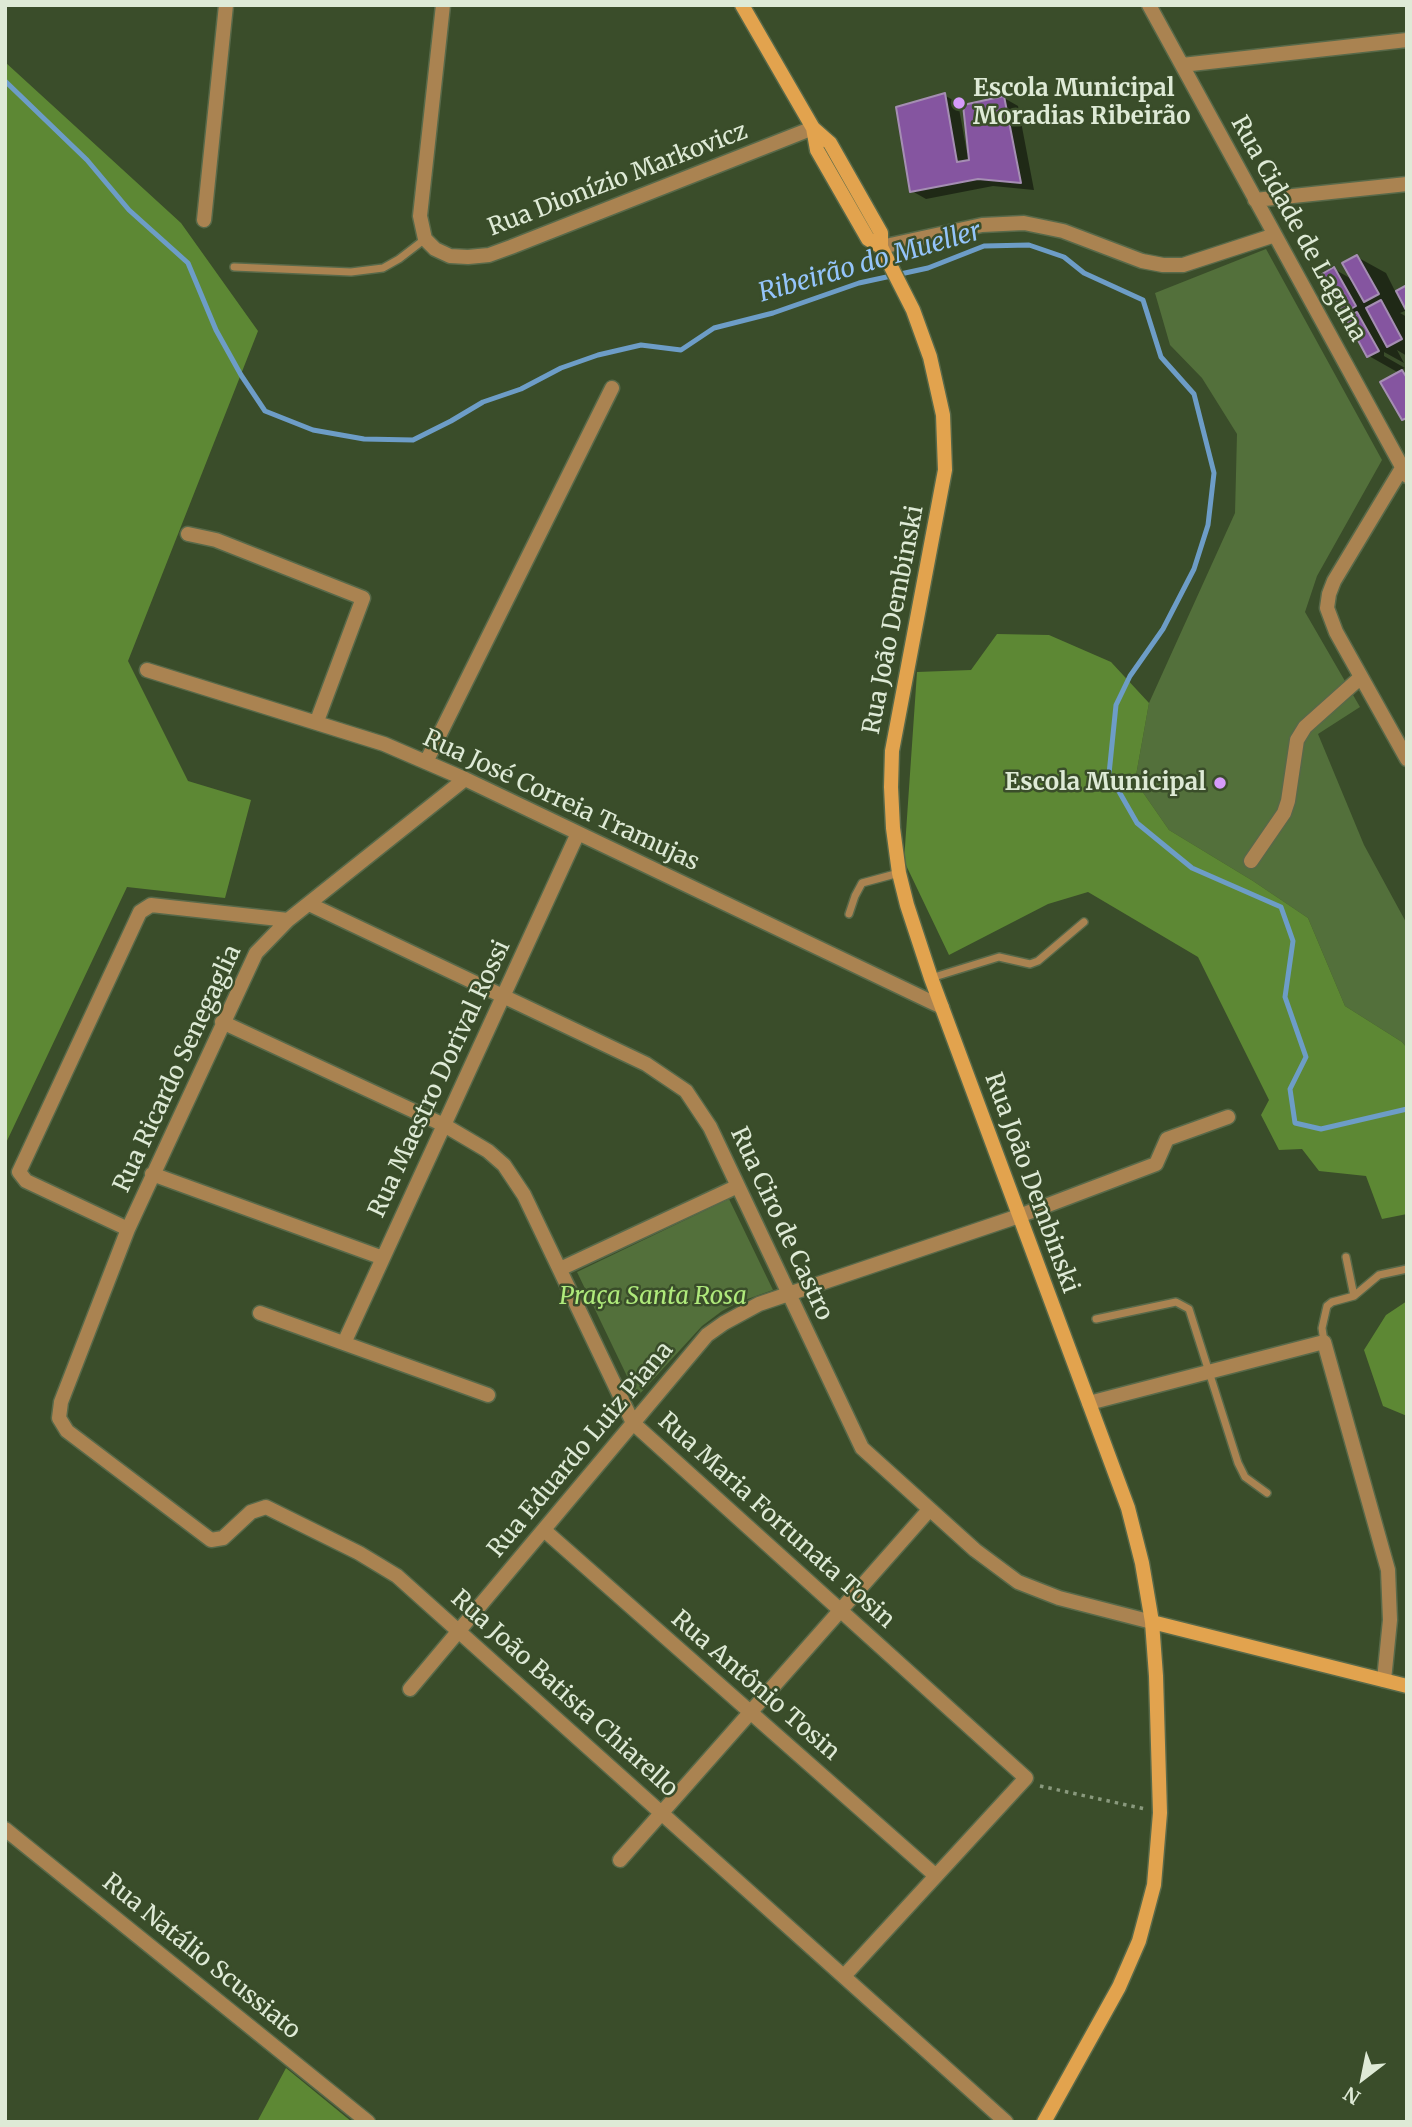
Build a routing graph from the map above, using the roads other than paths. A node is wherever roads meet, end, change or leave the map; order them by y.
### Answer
1 (226, 5) edge
2 (443, 5) edge
3 (742, 5) edge
4 (1149, 5) edge
5 (1407, 40) edge
6 (1182, 65) junction
7 (813, 128) junction
8 (1407, 184) edge
9 (1255, 200) junction
10 (204, 220) dead end
11 (1275, 235) junction
12 (425, 239) junction
13 (881, 247) junction
14 (234, 267) dead end
15 (612, 388) dead end
16 (1389, 444) junction
17 (1407, 452) edge
18 (1405, 472) edge
19 (188, 534) dead end
20 (147, 670) dead end
21 (1361, 677) junction
22 (317, 722) junction
23 (1407, 759) edge
24 (426, 762) junction
25 (465, 779) junction
26 (578, 833) junction
27 (1251, 861) dead end
28 (899, 873) junction
29 (309, 904) junction
30 (849, 914) dead end
31 (288, 920) junction
32 (1084, 922) dead end
33 (931, 978) junction
34 (503, 996) junction
35 (942, 1007) junction
36 (222, 1022) junction
37 (1228, 1117) dead end
38 (444, 1125) junction
39 (152, 1174) junction
40 (738, 1186) junction
41 (1019, 1216) junction
42 (128, 1229) junction
43 (1346, 1256) dead end
44 (383, 1258) junction
45 (560, 1269) junction
46 (1407, 1269) edge
47 (789, 1294) junction
48 (1354, 1296) junction
49 (260, 1313) dead end
50 (1096, 1319) dead end
51 (1324, 1342) junction
52 (344, 1343) junction
53 (1208, 1372) junction
54 (488, 1395) dead end
55 (1089, 1403) junction
56 (59, 1418) joint
57 (634, 1423) junction
58 (1267, 1493) dead end
59 (929, 1510) junction
60 (544, 1530) junction
61 (841, 1610) junction
62 (1152, 1622) junction
63 (459, 1630) junction
64 (1384, 1680) junction
65 (1407, 1686) edge
66 (410, 1689) dead end
67 (751, 1713) junction
68 (662, 1812) junction
69 (5, 1829) edge
70 (620, 1860) dead end
71 (936, 1876) junction
72 (844, 1976) junction
73 (368, 2122) edge
74 (1006, 2122) edge
75 (1044, 2122) edge

1 - 10 street
2 - 12 street
3 - 7 main road, Rua João Dembinski
4 - 6 street, Rua Cidade de Laguna
5 - 6 street
6 - 9 street, Rua Cidade de Laguna
7 - 12 street, Rua Dionízio Markovicz
7 - 13 main road, Rua João Dembinski
8 - 9 street
9 - 11 street, Rua Cidade de Laguna
11 - 13 street
11 - 16 street, Rua Cidade de Laguna
12 - 14 lane
13 - 28 main road, Rua João Dembinski
15 - 24 street
16 - 17 street
16 - 18 street, Rua Cidade de Laguna
18 - 21 street
19 - 22 street
20 - 22 street, Rua José Correia Tramujas
21 - 23 street
21 - 27 street
22 - 24 street, Rua José Correia Tramujas
24 - 25 street, Rua José Correia Tramujas
25 - 26 street, Rua José Correia Tramujas
25 - 29 street, Rua Ricardo Senegaglia
26 - 34 street, Rua Maestro Dorival Rossi
26 - 35 street, Rua José Correia Tramujas
28 - 30 lane
28 - 33 main road, Rua João Dembinski
29 - 31 street, Rua Ricardo Senegaglia
29 - 34 street, Rua Ciro de Castro
31 - 36 street, Rua Ricardo Senegaglia
31 - 42 street
32 - 33 lane
33 - 35 main road, Rua João Dembinski
34 - 38 street, Rua Maestro Dorival Rossi
34 - 40 street, Rua Ciro de Castro
35 - 41 main road, Rua João Dembinski
36 - 38 street, Rua Maria Fortunata Tosin
36 - 39 street, Rua Ricardo Senegaglia
37 - 41 street, Rua Eduardo Luiz Piana
38 - 44 street, Rua Maestro Dorival Rossi
38 - 45 street, Rua Maria Fortunata Tosin
39 - 42 street, Rua Ricardo Senegaglia
39 - 44 street
40 - 45 street
40 - 47 street, Rua Ciro de Castro
41 - 47 street, Rua Eduardo Luiz Piana
41 - 55 main road, Rua João Dembinski
42 - 56 street, Rua Ricardo Senegaglia
43 - 48 lane
44 - 52 street, Rua Maestro Dorival Rossi
45 - 57 street, Rua Maria Fortunata Tosin
46 - 48 lane
47 - 57 street, Rua Eduardo Luiz Piana
47 - 59 street, Rua Ciro de Castro
48 - 51 lane
49 - 52 street
50 - 53 lane
51 - 53 street
51 - 64 street
52 - 54 street
53 - 55 street
53 - 58 lane
55 - 62 main road, Rua João Dembinski
56 - 63 street, Rua João Batista Chiarello
57 - 60 street, Rua Eduardo Luiz Piana
57 - 61 street, Rua Maria Fortunata Tosin
59 - 61 street
59 - 62 street, Rua Ciro de Castro
60 - 63 street, Rua Eduardo Luiz Piana
60 - 67 street, Rua Antônio Tosin
61 - 67 street
61 - 71 street, Rua Maria Fortunata Tosin
62 - 64 main road
62 - 75 main road, Rua João Dembinski
63 - 66 street, Rua Eduardo Luiz Piana
63 - 68 street, Rua João Batista Chiarello
64 - 65 main road
67 - 68 street
67 - 71 street, Rua Antônio Tosin
68 - 70 street
68 - 72 street, Rua João Batista Chiarello
69 - 73 street, Rua Natálio Scussiato
71 - 72 street
72 - 74 street, Rua João Batista Chiarello

